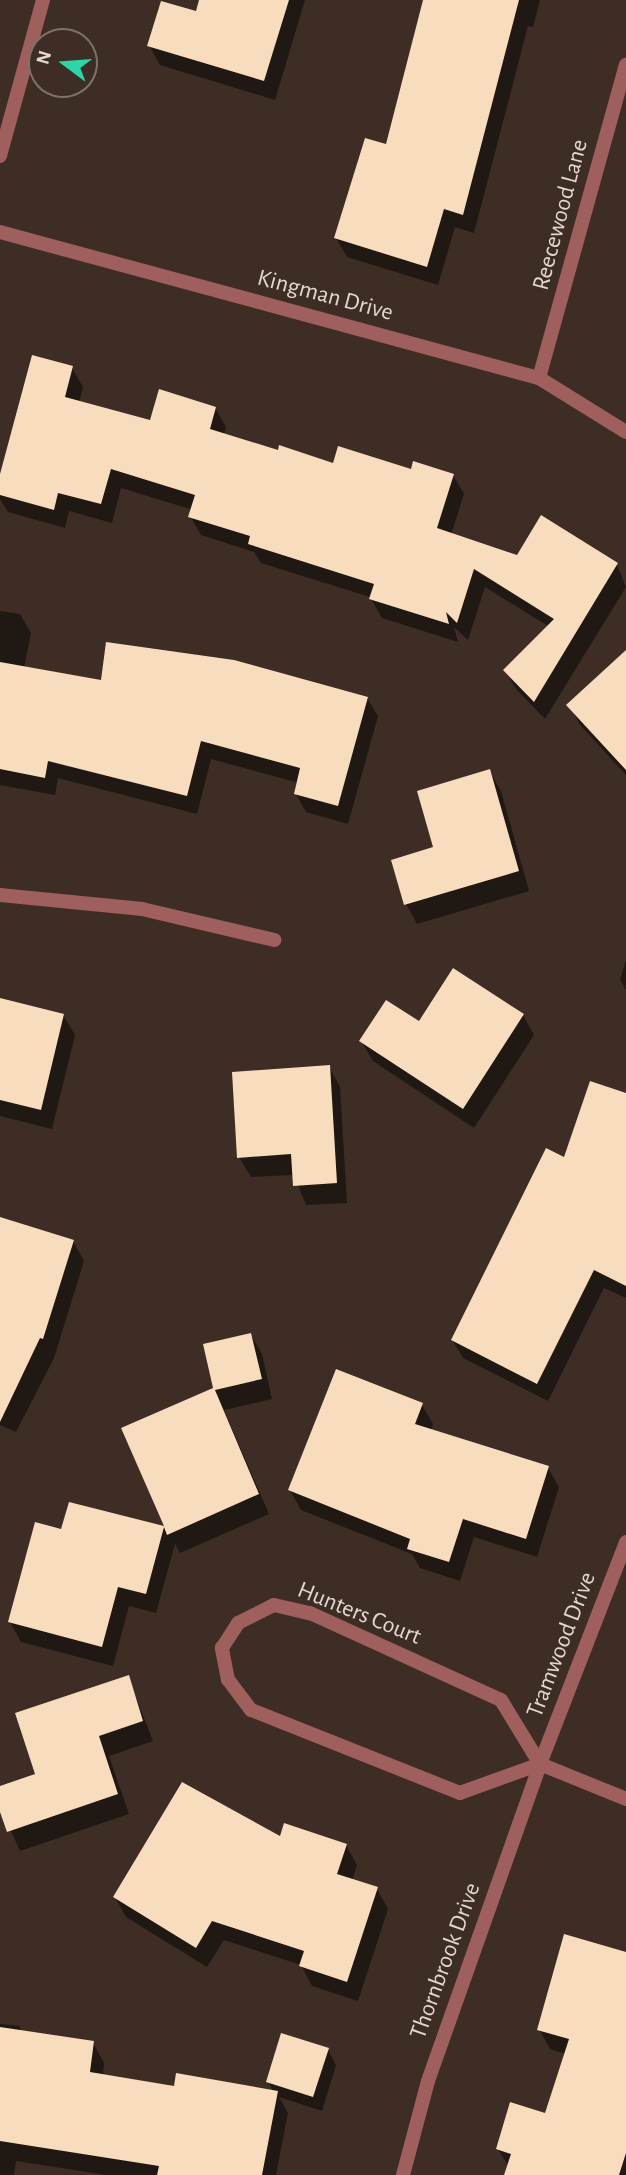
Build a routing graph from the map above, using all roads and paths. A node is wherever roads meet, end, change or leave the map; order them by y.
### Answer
1 (43, 0) edge
2 (626, 65) edge
3 (0, 156) edge
4 (0, 232) edge
5 (539, 378) junction
6 (626, 432) edge
7 (0, 895) edge
8 (274, 940) dead end
9 (626, 1542) edge
10 (540, 1764) junction
11 (626, 1799) edge
12 (403, 2175) edge

1 - 3 street
2 - 5 street, Reecewood Lane
4 - 5 street, Kingman Drive
5 - 6 street, Kingman Drive
7 - 8 street
9 - 10 street, Tramwood Drive
10 - 10 street, Hunters Court
10 - 11 street
10 - 12 street, Thornbrook Drive

